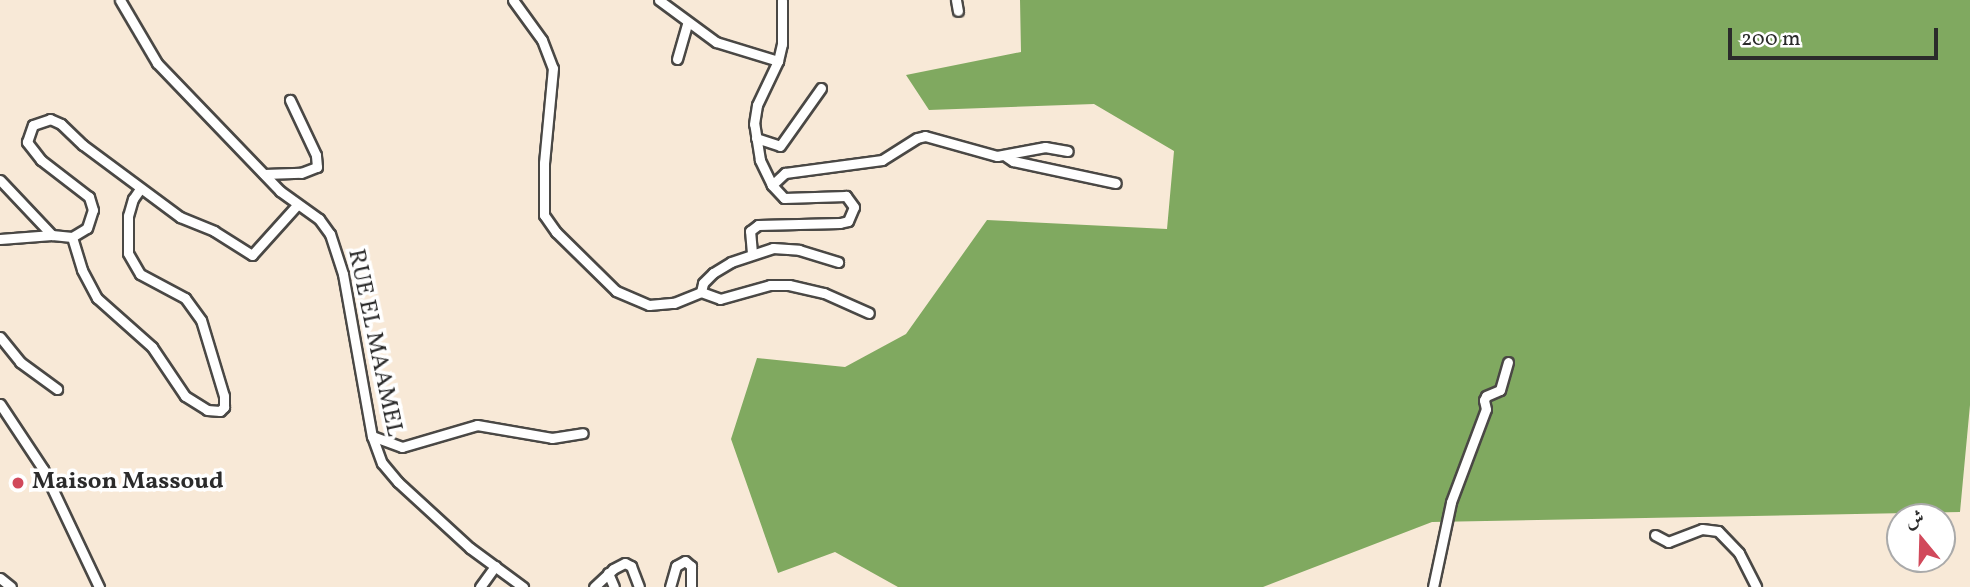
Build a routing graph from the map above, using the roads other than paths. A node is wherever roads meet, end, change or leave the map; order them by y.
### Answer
1 (120, 0) edge
2 (513, 0) edge
3 (659, 0) edge
4 (782, 0) edge
5 (956, 0) edge
6 (958, 11) dead end
7 (687, 23) junction
8 (677, 59) dead end
9 (778, 61) junction
10 (821, 88) dead end
11 (290, 100) dead end
12 (755, 138) junction
13 (1068, 151) dead end
14 (1004, 155) junction
15 (264, 174) junction
16 (0, 180) edge
17 (1116, 183) dead end
18 (772, 185) junction
19 (140, 189) junction
20 (297, 205) junction
21 (52, 235) junction
22 (72, 237) junction
23 (0, 239) edge
24 (752, 253) junction
25 (838, 262) dead end
26 (701, 292) junction
27 (869, 313) dead end
28 (0, 338) edge
29 (1508, 362) dead end
30 (57, 389) dead end
31 (0, 404) edge
32 (583, 433) dead end
33 (372, 436) junction
34 (1655, 535) dead end
35 (495, 566) junction
36 (608, 573) junction
37 (0, 578) edge
38 (11, 587) edge
39 (99, 587) edge
40 (480, 587) edge
41 (523, 587) edge
42 (594, 587) edge
43 (614, 587) edge
44 (639, 587) edge
45 (670, 587) edge
46 (691, 587) edge
47 (1433, 587) edge
48 (1756, 587) edge

1 - 15 street, RUE EL MAAMEL
2 - 26 street
3 - 7 street
4 - 9 street
5 - 6 street
7 - 8 street
7 - 9 street
9 - 12 street
10 - 12 street
11 - 15 street
12 - 18 street
13 - 14 street
14 - 17 street
14 - 18 street
15 - 20 street, RUE EL MAAMEL
16 - 21 street
18 - 24 street
19 - 20 street
19 - 22 street
19 - 22 street
20 - 33 street, RUE EL MAAMEL
21 - 22 street
21 - 23 street
24 - 25 street
24 - 26 street
26 - 27 street
28 - 30 street
29 - 47 street
31 - 39 street
32 - 33 street
33 - 35 street, RUE EL MAAMEL
34 - 48 street
35 - 40 street
35 - 41 street, RUE EL MAAMEL
36 - 42 street
36 - 43 street
36 - 44 street
37 - 38 street
45 - 46 street

